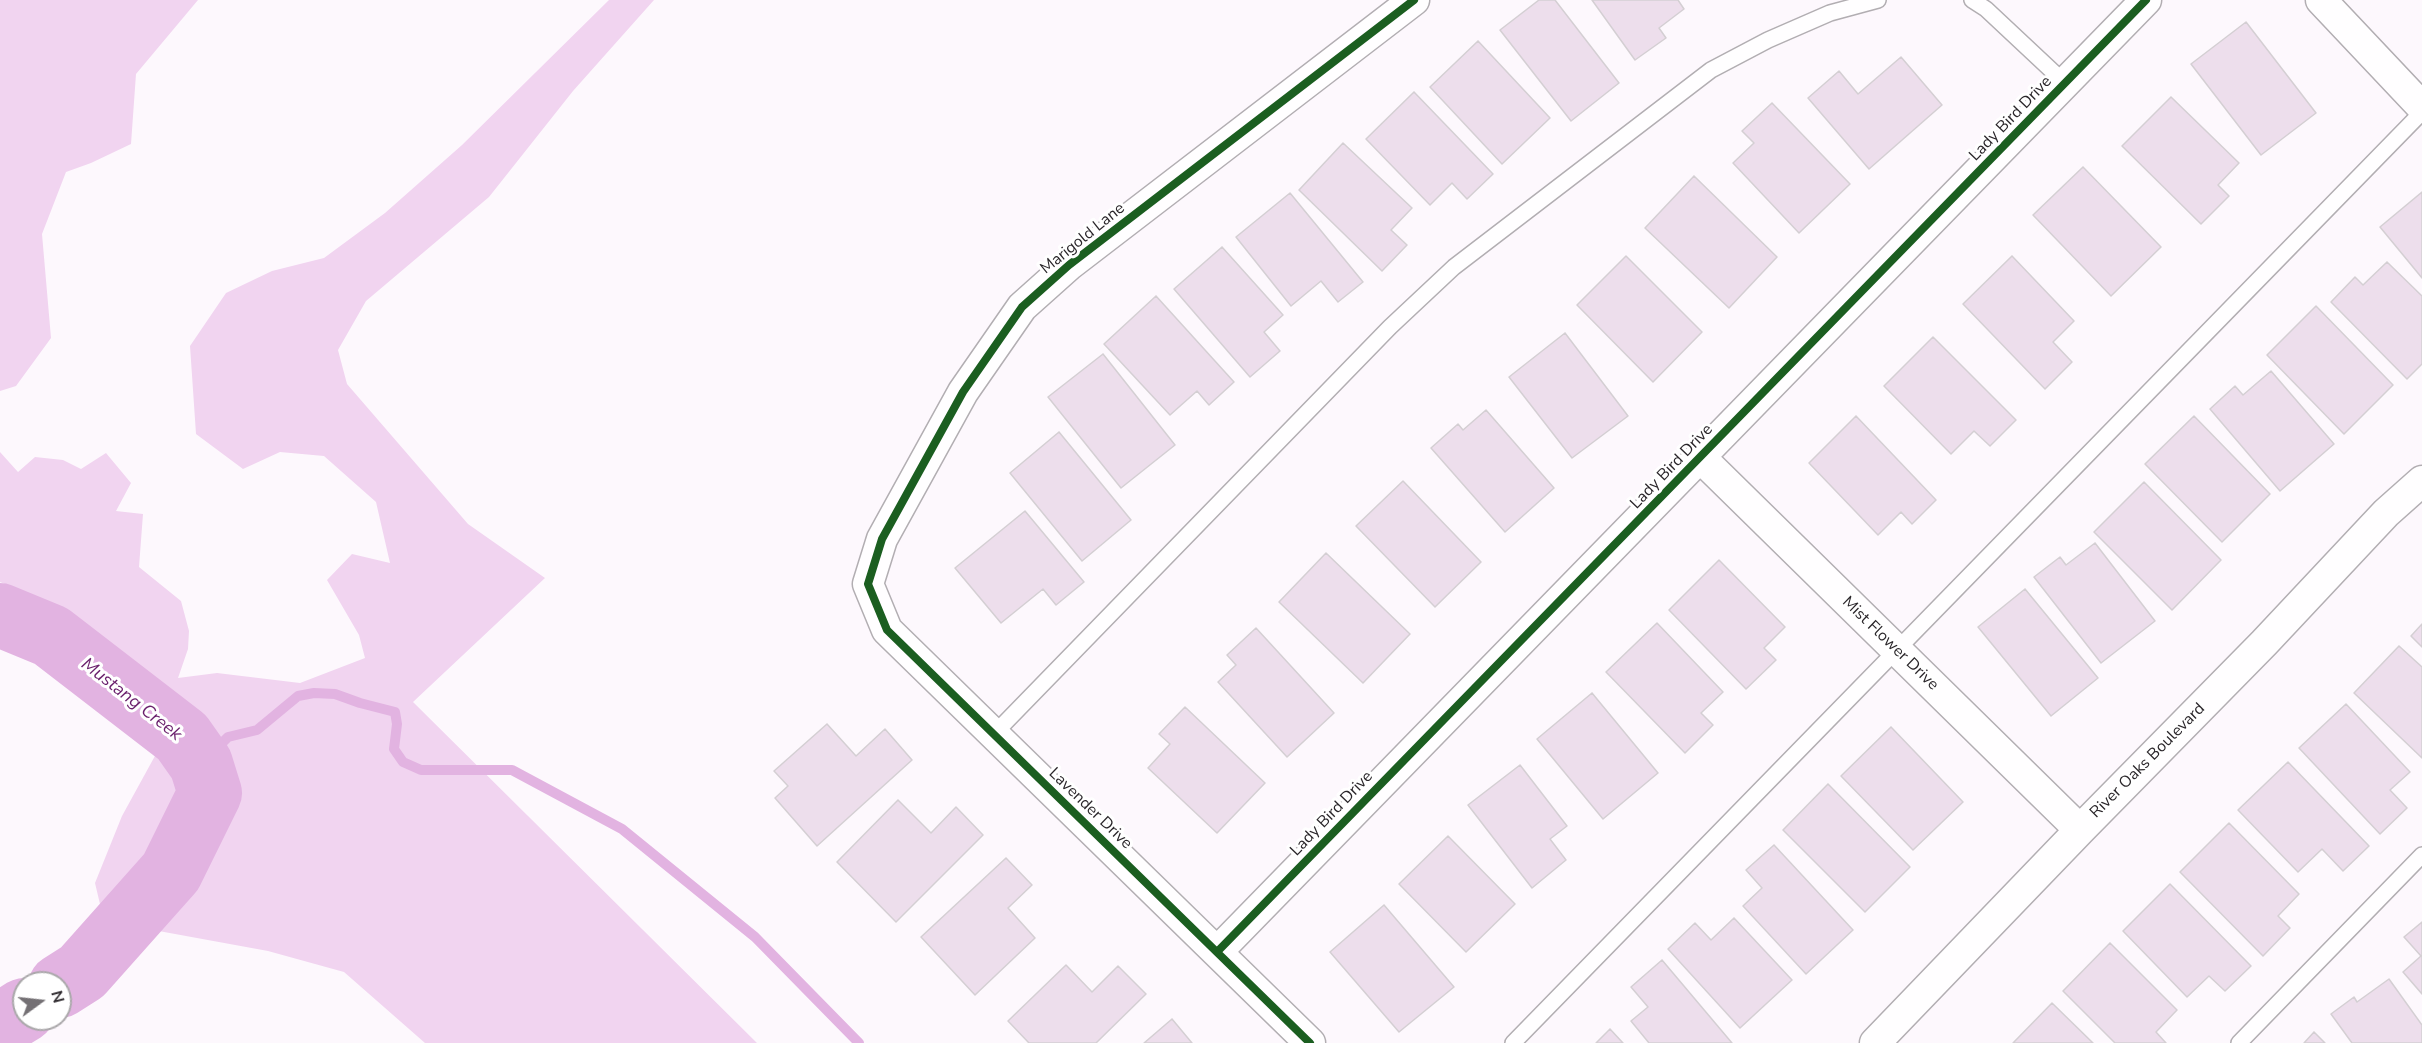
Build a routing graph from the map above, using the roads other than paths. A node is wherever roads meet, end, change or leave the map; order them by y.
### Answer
1 (1414, 0) edge
2 (1878, 0) edge
3 (1972, 0) edge
4 (2146, 0) edge
5 (2320, 0) edge
6 (2065, 83) junction
7 (2422, 108) edge
8 (2422, 112) edge
9 (1700, 457) junction
10 (2422, 480) edge
11 (868, 584) joint
12 (1896, 650) junction
13 (994, 734) junction
14 (2080, 830) junction
15 (2422, 855) edge
16 (1216, 952) junction
17 (1310, 1043) edge
18 (1513, 1043) edge
19 (1875, 1043) edge
20 (2239, 1043) edge

1 - 11 street, Marigold Lane
2 - 13 lane
3 - 6 lane
4 - 6 street, Lady Bird Drive
5 - 7 street
6 - 9 street, Lady Bird Drive
8 - 12 lane
9 - 12 street, Mist Flower Drive
9 - 16 street, Lady Bird Drive
10 - 14 street, River Oaks Boulevard
11 - 13 street, Lavender Drive
12 - 14 street, Mist Flower Drive
12 - 18 lane
13 - 16 street, Lavender Drive
14 - 19 street, River Oaks Boulevard
15 - 20 lane
16 - 17 street, Lavender Drive

